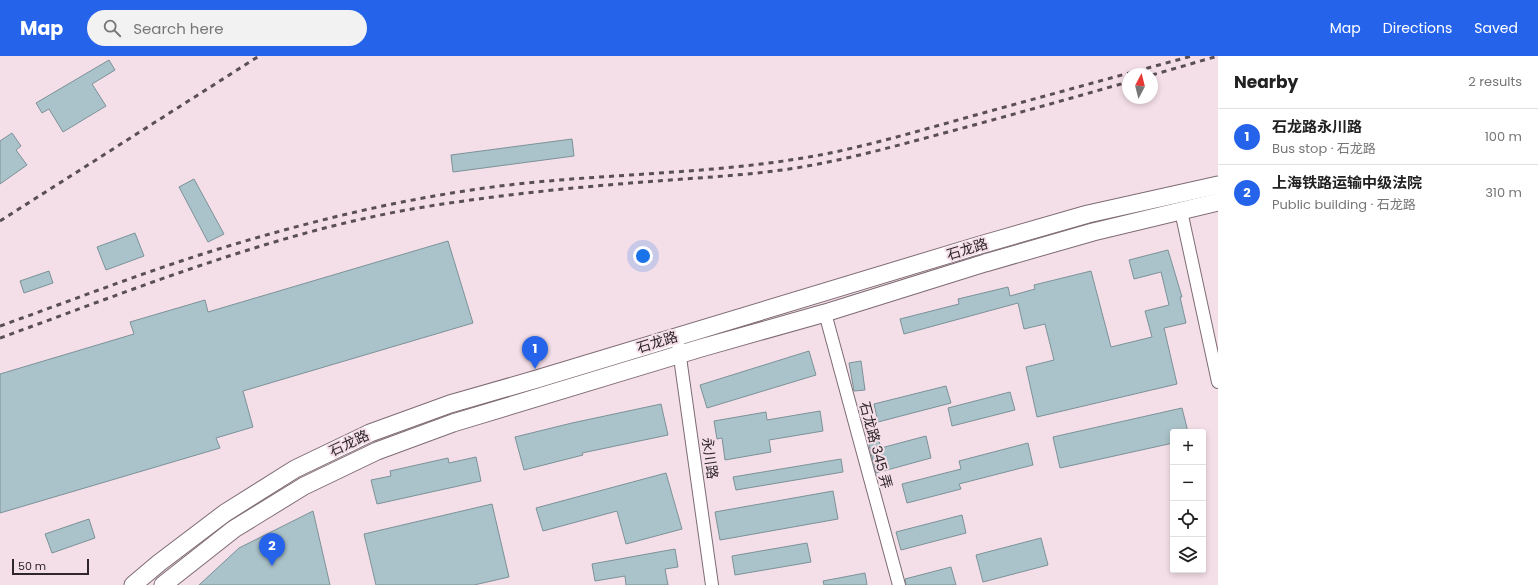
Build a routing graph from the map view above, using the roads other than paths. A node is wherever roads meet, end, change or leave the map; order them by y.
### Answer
1 (1218, 185) edge
2 (1218, 202) edge
3 (1181, 210) junction
4 (825, 313) junction
5 (677, 336) junction
6 (680, 354) junction
7 (1218, 382) edge
8 (133, 585) edge
9 (163, 585) edge
10 (712, 585) edge
11 (899, 585) edge

1 - 5 main road, 石龙路
2 - 3 main road, 石龙路
3 - 4 main road, 石龙路
3 - 7 street
4 - 6 main road, 石龙路
4 - 11 street, 石龙路 345 弄
5 - 6 street, 永川路
5 - 8 main road, 石龙路
6 - 9 main road, 石龙路
6 - 10 street, 永川路

